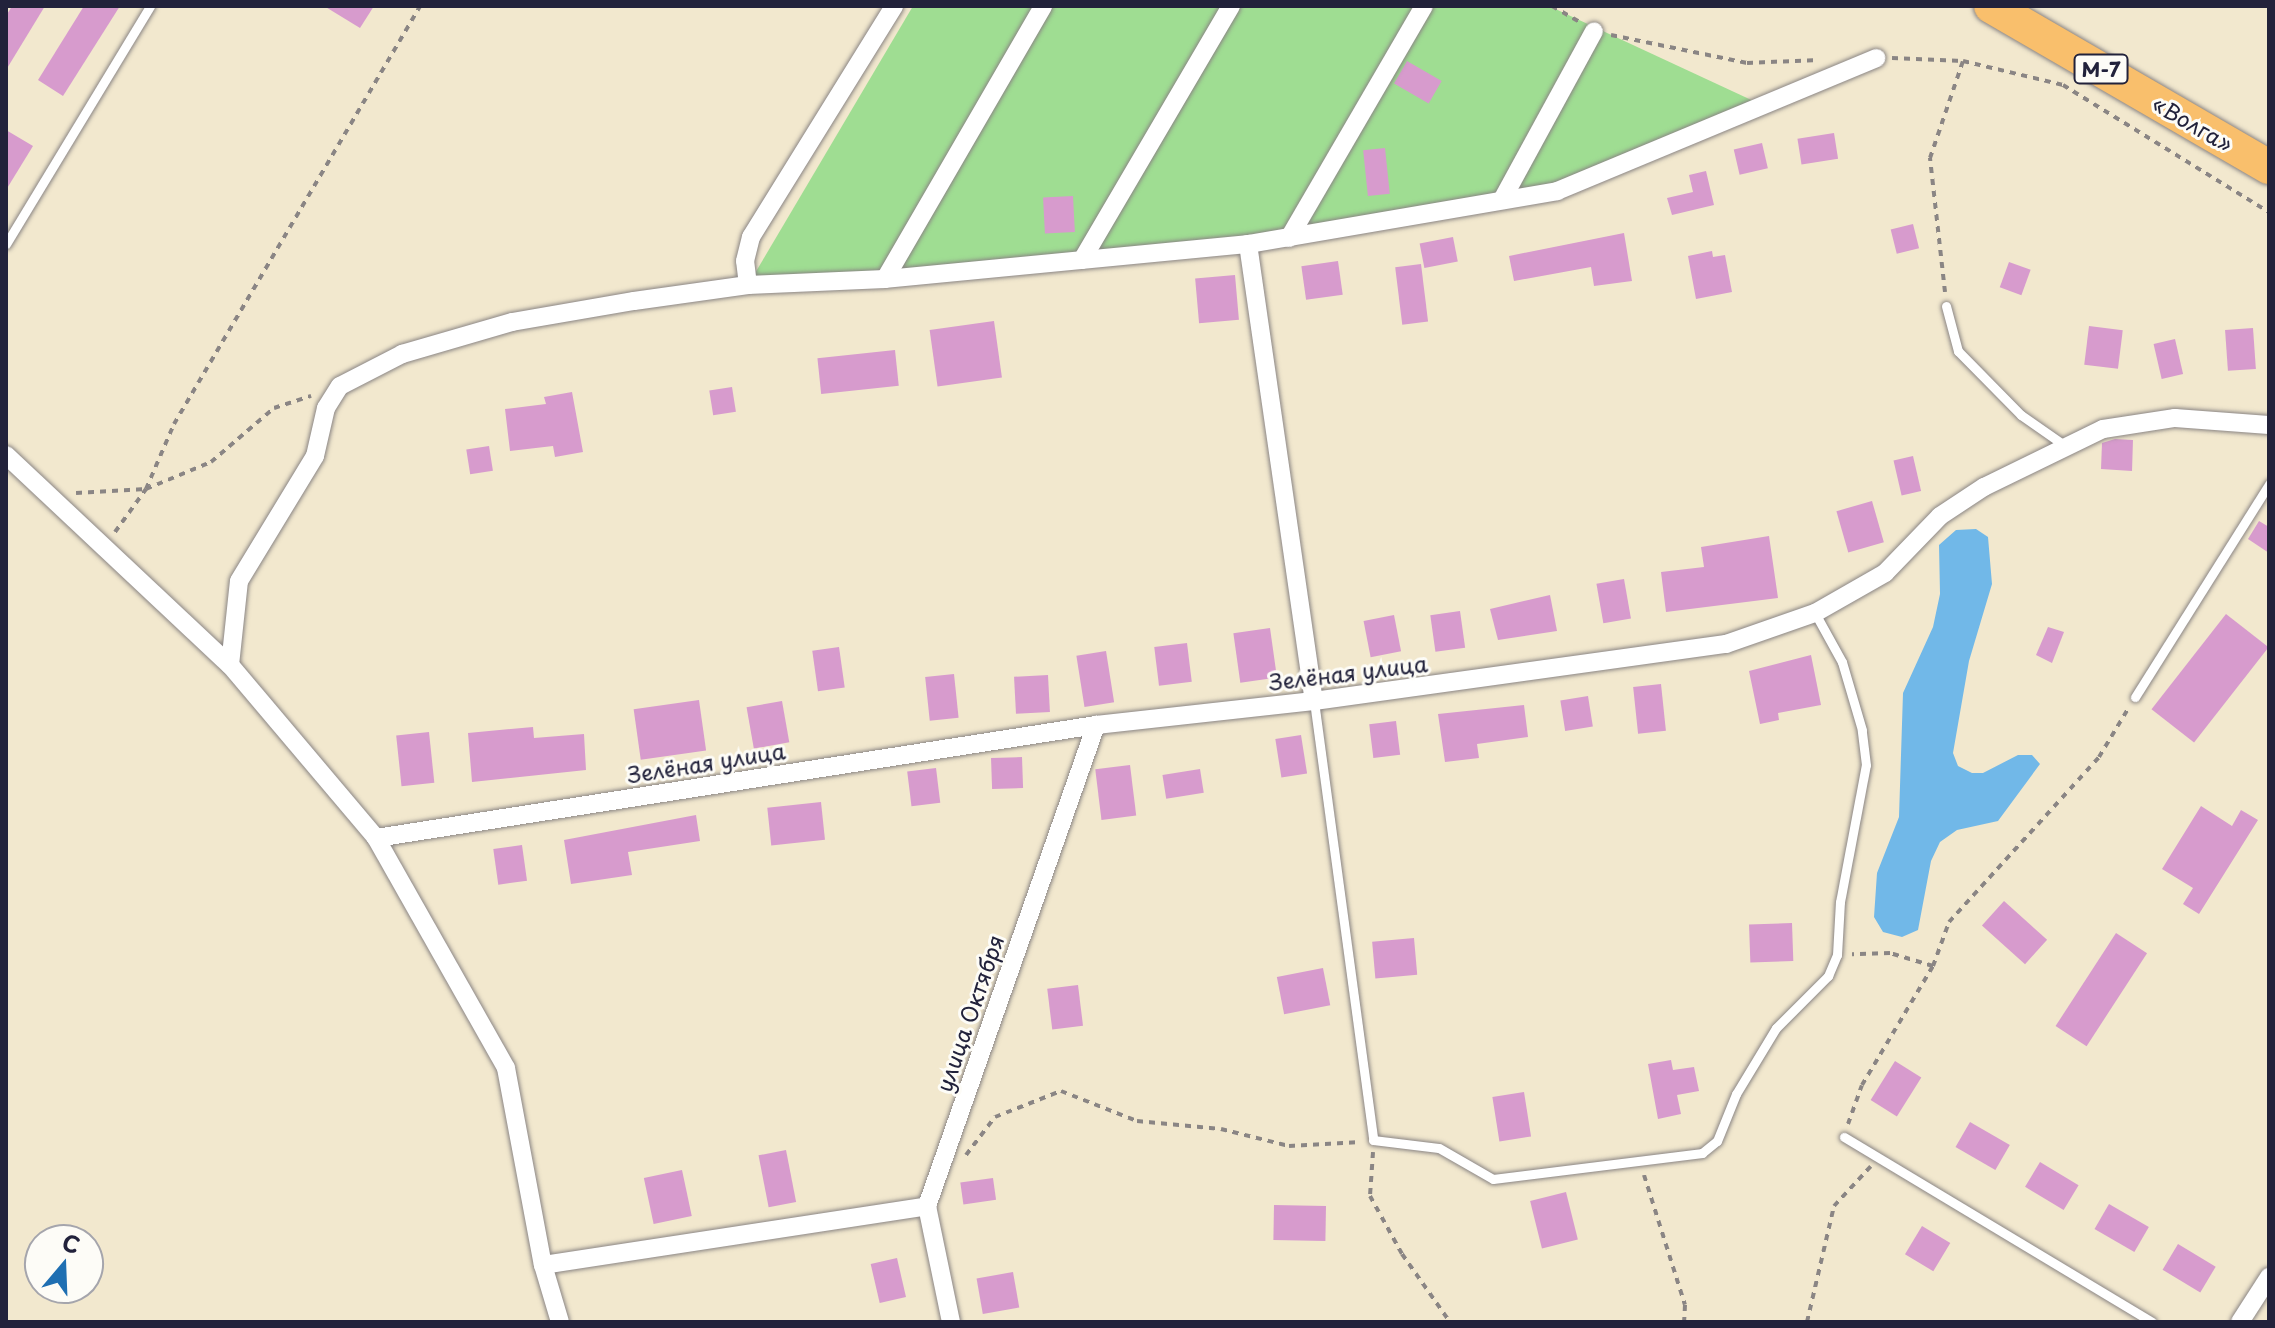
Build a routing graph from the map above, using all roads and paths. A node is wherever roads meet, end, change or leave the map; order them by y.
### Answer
1 (150, 6) edge
2 (420, 6) edge
3 (894, 6) edge
4 (1043, 6) edge
5 (1231, 6) edge
6 (1424, 6) edge
7 (1552, 6) edge
8 (1991, 6) edge
9 (1594, 31) junction
10 (1876, 58) joint
11 (1833, 59) dead end
12 (1963, 61) junction
13 (2269, 167) edge
14 (1502, 200) junction
15 (2269, 212) edge
16 (1289, 238) junction
17 (6, 244) edge
18 (1248, 244) junction
19 (1082, 260) junction
20 (885, 279) junction
21 (748, 285) junction
22 (1946, 306) joint
23 (340, 386) junction
24 (2269, 425) edge
25 (2064, 445) junction
26 (6, 455) edge
27 (2269, 484) edge
28 (146, 489) junction
29 (42, 491) junction
30 (103, 550) junction
31 (1815, 613) junction
32 (230, 665) junction
33 (2135, 697) joint
34 (1314, 701) junction
35 (1096, 725) junction
36 (376, 838) junction
37 (1837, 955) junction
38 (1933, 966) junction
39 (1844, 1137) joint
40 (1373, 1140) junction
41 (1879, 1158) junction
42 (1641, 1161) junction
43 (956, 1168) dead end
44 (927, 1206) junction
45 (543, 1265) junction
46 (2269, 1277) edge
47 (560, 1322) edge
48 (951, 1322) edge
49 (1450, 1322) edge
50 (1684, 1322) edge
51 (1807, 1322) edge
52 (2152, 1322) edge
53 (2240, 1322) edge

1 - 17 lane
2 - 28 path
3 - 21 street
4 - 20 street
5 - 19 street
6 - 16 street
7 - 9 path
8 - 13 highway, «Волга» / М-7
9 - 11 path
9 - 14 street
10 - 12 path
10 - 14 street
12 - 15 path
12 - 22 path
14 - 16 street
16 - 18 street
18 - 19 street
18 - 34 street
19 - 20 street
20 - 21 street
21 - 23 street
22 - 25 lane
23 - 28 path
23 - 32 street
24 - 25 street, Зелёная улица
25 - 31 street, Зелёная улица
26 - 29 street
27 - 33 lane
28 - 29 path
28 - 30 path
29 - 30 street
30 - 32 street
31 - 34 street, Зелёная улица
31 - 37 lane
32 - 36 street
33 - 38 path
34 - 35 street, Зелёная улица
34 - 40 lane
35 - 36 street, Зелёная улица
35 - 44 street, улица Октября
36 - 45 street
37 - 38 path
37 - 42 lane
38 - 39 path
39 - 41 lane
40 - 42 lane
40 - 43 path
40 - 49 path
41 - 51 path
41 - 52 lane
42 - 50 path
44 - 45 street
44 - 48 street
45 - 47 street
46 - 53 street

